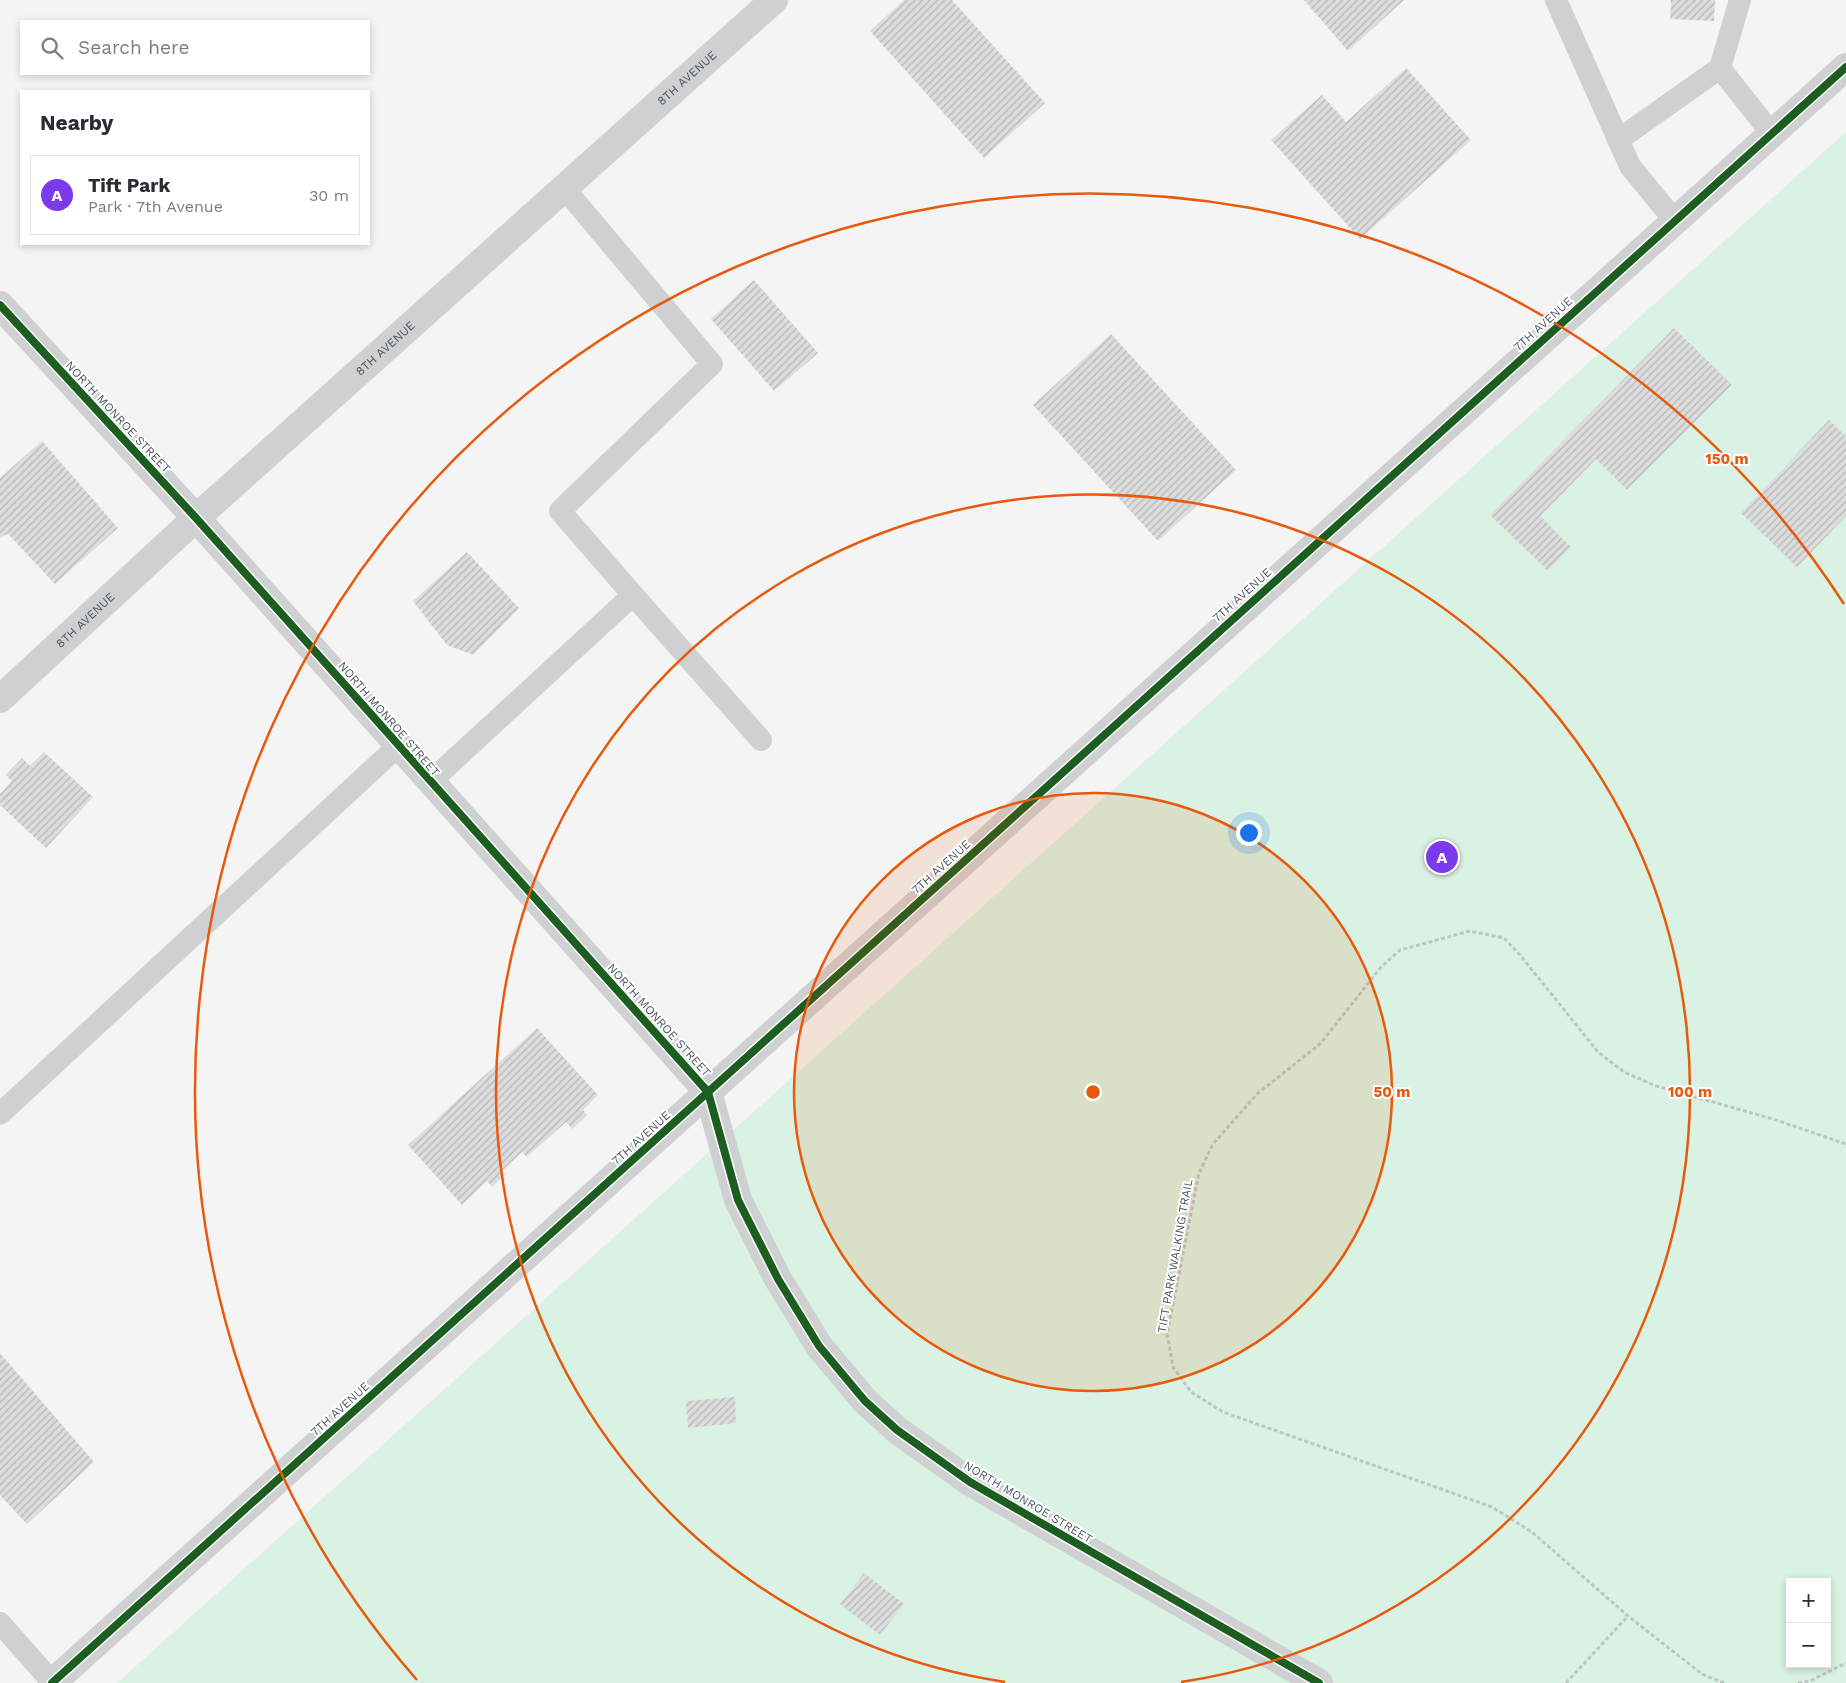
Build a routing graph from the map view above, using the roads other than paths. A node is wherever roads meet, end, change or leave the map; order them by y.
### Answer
1 (774, 0) edge
2 (1556, 0) edge
3 (1740, 0) edge
4 (1846, 67) edge
5 (1720, 68) junction
6 (1772, 134) junction
7 (1618, 140) junction
8 (564, 188) junction
9 (1674, 220) junction
10 (0, 305) edge
11 (196, 518) junction
12 (633, 595) junction
13 (0, 699) edge
14 (761, 740) dead end
15 (398, 746) junction
16 (430, 782) junction
17 (708, 1092) junction
18 (0, 1114) edge
19 (0, 1623) edge
20 (52, 1683) edge
21 (1319, 1683) edge

1 - 8 street, 8TH AVENUE
2 - 7 lane
3 - 5 lane
4 - 6 street, 7TH AVENUE
5 - 6 lane
5 - 7 lane
6 - 9 street, 7TH AVENUE
7 - 9 lane
8 - 11 street, 8TH AVENUE
8 - 12 lane
9 - 17 street, 7TH AVENUE
10 - 11 street, NORTH MONROE STREET
11 - 13 street, 8TH AVENUE
11 - 15 street, NORTH MONROE STREET
12 - 14 lane
12 - 16 lane
15 - 16 street, NORTH MONROE STREET
15 - 18 lane
16 - 17 street, NORTH MONROE STREET
17 - 20 street, 7TH AVENUE
17 - 21 street, NORTH MONROE STREET
19 - 20 lane

